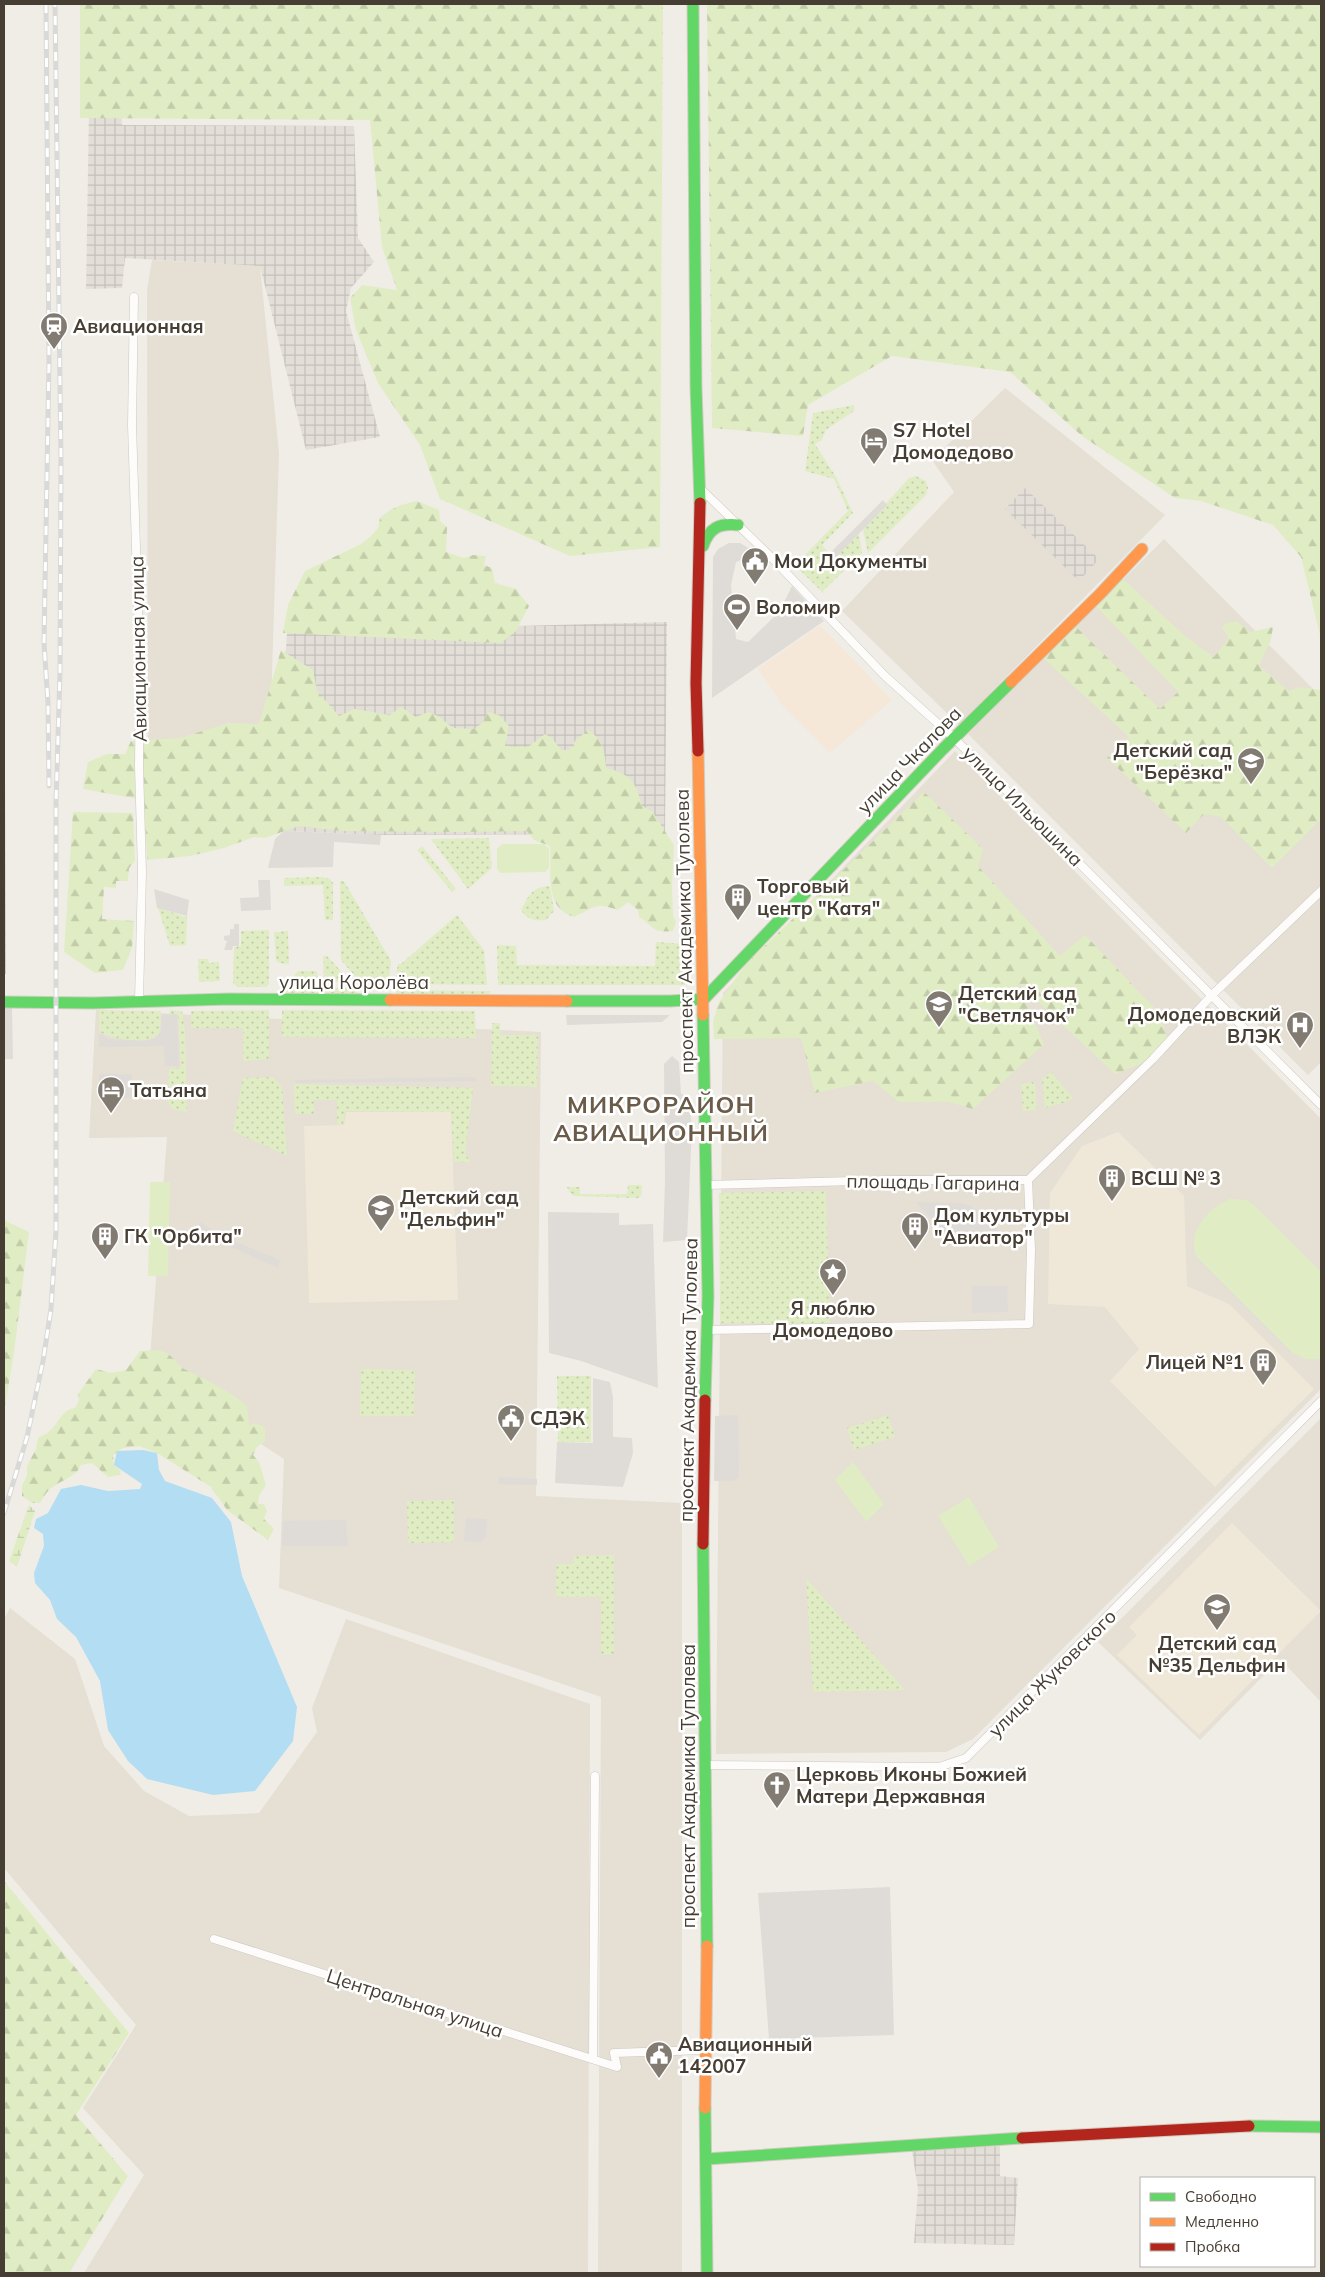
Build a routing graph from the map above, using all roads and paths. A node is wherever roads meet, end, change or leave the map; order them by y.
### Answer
1 (693, 4) edge
2 (134, 296) dead end
3 (700, 488) junction
4 (738, 525) junction
5 (1142, 549) dead end
6 (700, 558) junction
7 (954, 738) junction
8 (1321, 891) edge
9 (1212, 996) junction
10 (704, 998) junction
11 (139, 1001) junction
12 (4, 1002) edge
13 (1321, 1105) edge
14 (1028, 1180) junction
15 (707, 1185) junction
16 (708, 1330) junction
17 (1321, 1401) edge
18 (706, 1765) junction
19 (595, 1776) dead end
20 (214, 1940) dead end
21 (704, 2050) junction
22 (593, 2059) junction
23 (1321, 2127) edge
24 (706, 2159) junction
25 (707, 2273) edge

1 - 3 main road, проспект Академика Туполева
2 - 11 street, Авиационная улица
3 - 4 street, улица Ильюшина
3 - 6 main road, проспект Академика Туполева
4 - 6 main road
4 - 7 street, улица Ильюшина
5 - 7 main road, улица Чкалова
6 - 10 main road, проспект Академика Туполева
7 - 9 street, улица Ильюшина
7 - 10 main road, улица Чкалова
8 - 9 street
9 - 13 street, улица Ильюшина
9 - 14 street
10 - 11 main road, улица Королёва
10 - 15 main road, проспект Академика Туполева
11 - 12 main road, улица Королёва
14 - 15 street, площадь Гагарина
14 - 16 street, площадь Гагарина
15 - 16 main road, проспект Академика Туполева
16 - 18 main road, проспект Академика Туполева
17 - 18 street, улица Жуковского
18 - 21 main road, проспект Академика Туполева
19 - 22 street
20 - 22 street, Центральная улица
21 - 22 street, Центральная улица
21 - 24 main road, проспект Академика Туполева
23 - 24 main road
24 - 25 main road, проспект Академика Туполева

